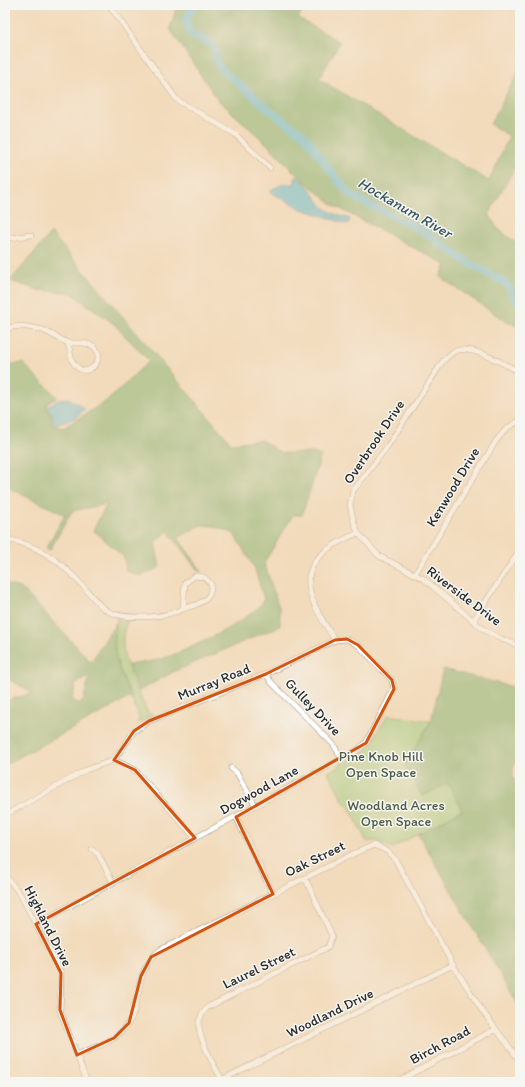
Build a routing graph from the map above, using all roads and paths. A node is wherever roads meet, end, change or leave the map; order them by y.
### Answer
1 (109, 5) edge
2 (270, 168) dead end
3 (31, 235) dead end
4 (5, 236) edge
5 (5, 328) edge
6 (68, 343) junction
7 (520, 372) edge
8 (520, 420) edge
9 (358, 533) junction
10 (5, 539) edge
11 (520, 550) edge
12 (415, 574) junction
13 (183, 609) junction
14 (473, 621) junction
15 (335, 640) junction
16 (520, 646) edge
17 (266, 674) junction
18 (342, 759) junction
19 (114, 760) junction
20 (231, 768) dead end
21 (255, 805) junction
22 (5, 815) edge
23 (236, 817) junction
24 (195, 838) junction
25 (92, 849) dead end
26 (5, 875) edge
27 (305, 878) junction
28 (113, 882) junction
29 (272, 894) junction
30 (36, 924) junction
31 (453, 965) junction
32 (496, 1029) junction
33 (77, 1055) junction
34 (520, 1061) edge
35 (221, 1081) edge
36 (88, 1082) edge
37 (396, 1082) edge

1 - 2 street
3 - 4 street
5 - 6 street
6 - 6 street
7 - 9 street, Overbrook Drive
8 - 12 street, Kenwood Drive
9 - 12 street, Overbrook Drive
9 - 15 street
10 - 13 street
11 - 14 street
12 - 14 street, Riverside Drive
13 - 13 street
14 - 16 street, Riverside Drive
15 - 17 street, Murray Road
15 - 18 street, Dogwood Lane
17 - 18 street, Gulley Drive
17 - 19 street, Murray Road
18 - 21 street, Dogwood Lane
19 - 22 street
19 - 24 street
20 - 21 street
21 - 23 street, Dogwood Lane
23 - 24 street, Dogwood Lane
23 - 29 street
24 - 28 street, Dogwood Lane
25 - 28 street
26 - 30 street, Highland Drive
27 - 29 street, Oak Street
27 - 31 street, Oak Street
27 - 35 street, Laurel Street
28 - 30 street, Dogwood Lane
29 - 33 street, Oak Street
30 - 33 street, Highland Drive
31 - 32 street, Oak Street
31 - 35 street, Woodland Drive
32 - 34 street, Oak Street
32 - 37 street, Birch Road
33 - 36 street, Highland Drive

